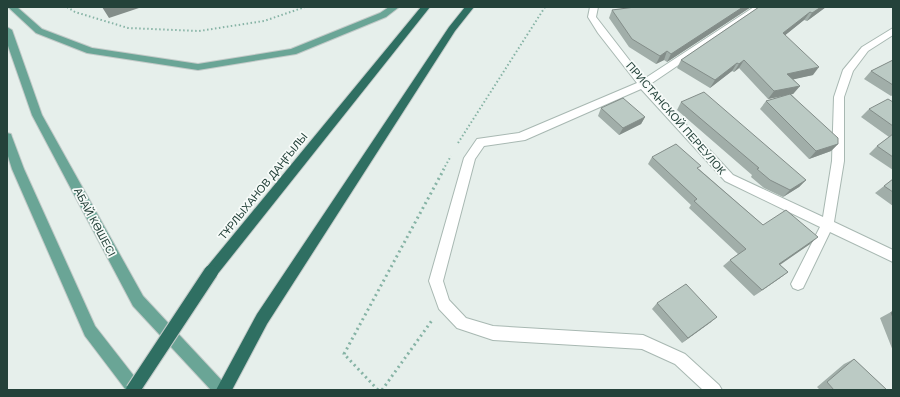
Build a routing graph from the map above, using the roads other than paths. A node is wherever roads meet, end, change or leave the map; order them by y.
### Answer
1 (12, 7) edge
2 (395, 7) edge
3 (426, 7) edge
4 (470, 7) edge
5 (594, 7) edge
6 (760, 7) edge
7 (7, 30) edge
8 (893, 31) edge
9 (643, 84) junction
10 (7, 137) edge
11 (828, 224) junction
12 (893, 256) edge
13 (798, 284) dead end
14 (135, 390) edge
15 (223, 390) edge
16 (714, 390) edge

1 - 2 main road
3 - 14 highway, ТҰРЛЫХАНОВ ДАҢҒЫЛЫ, bridge
4 - 15 highway
5 - 9 street, ПРИСТАНСКОЙ ПЕРЕУЛОК
6 - 9 street
7 - 15 main road, АБАЙ КӨШЕСІ
8 - 11 street
9 - 11 street, ПРИСТАНСКОЙ ПЕРЕУЛОК
9 - 16 street
10 - 14 main road
11 - 12 street, ПРИСТАНСКОЙ ПЕРЕУЛОК
11 - 13 street

